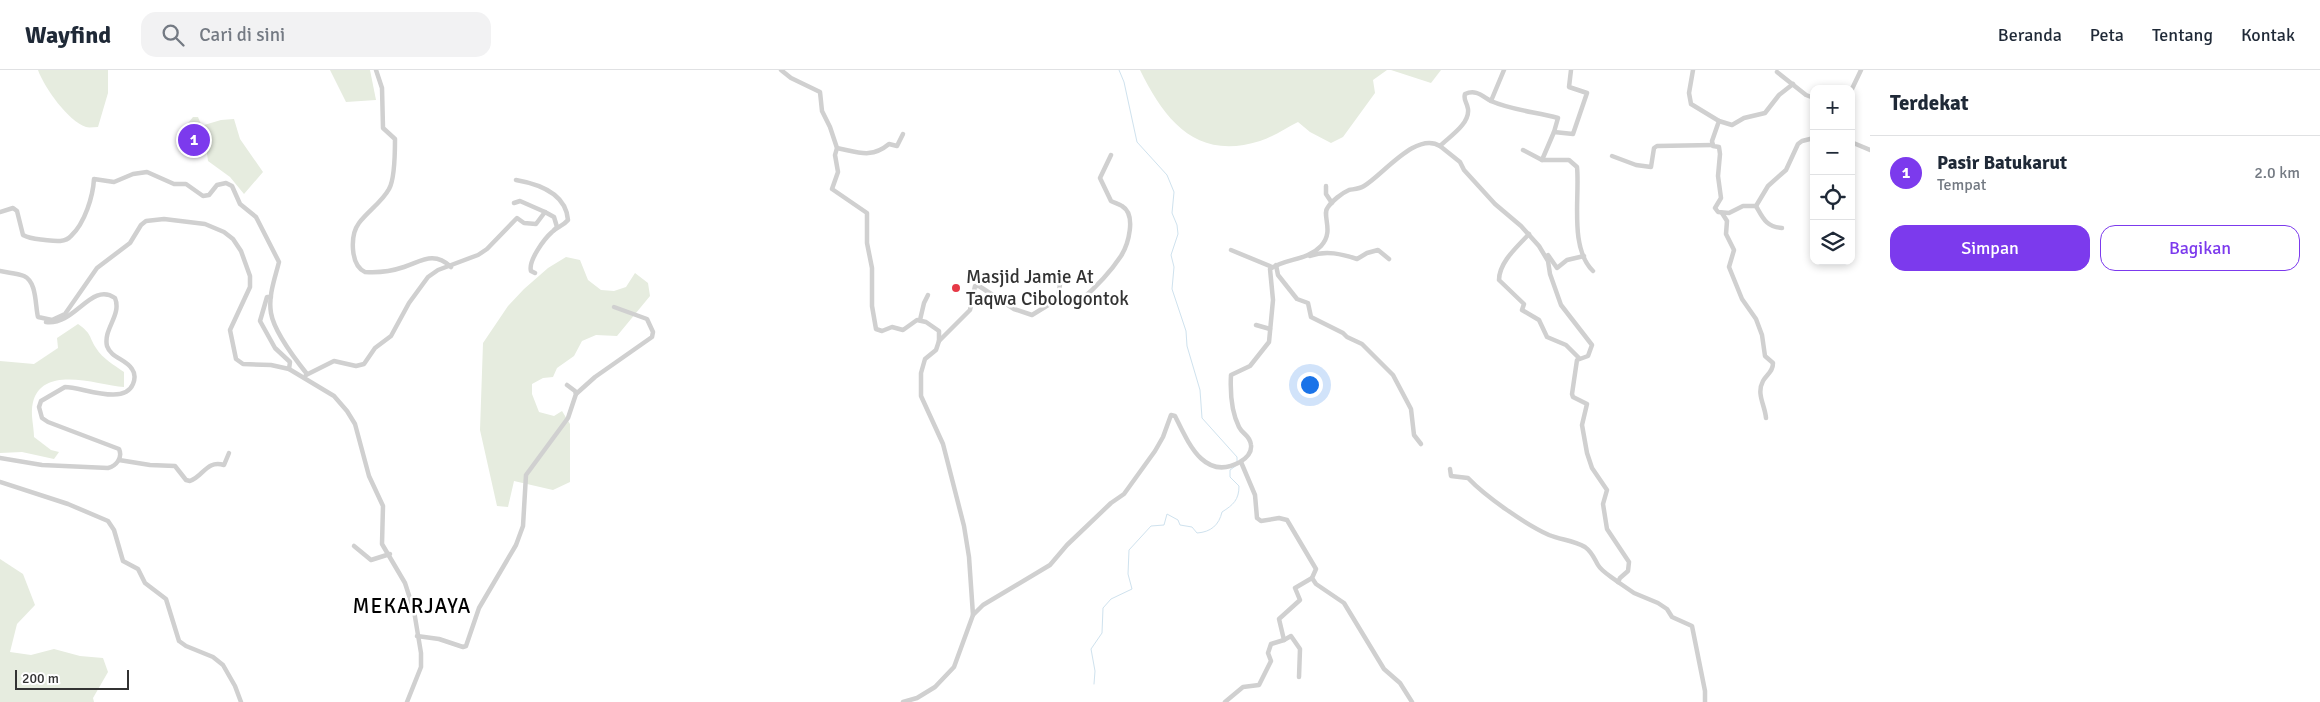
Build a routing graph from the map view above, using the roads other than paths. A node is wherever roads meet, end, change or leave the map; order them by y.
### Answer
1 (376, 70) edge
2 (781, 70) edge
3 (1504, 70) edge
4 (1571, 70) edge
5 (1694, 70) edge
6 (1861, 70) edge
7 (1777, 72) dead end
8 (1793, 84) junction
9 (1854, 85) edge
10 (1810, 97) edge
11 (1491, 100) junction
12 (1719, 122) junction
13 (1554, 132) junction
14 (903, 134) dead end
15 (1810, 139) edge
16 (1855, 144) edge
17 (1713, 145) junction
18 (1440, 146) junction
19 (837, 148) junction
20 (1523, 150) dead end
21 (1870, 150) edge
22 (1111, 155) dead end
23 (1612, 156) dead end
24 (1542, 160) junction
25 (516, 180) dead end
26 (1326, 186) dead end
27 (514, 203) dead end
28 (1332, 203) junction
29 (1757, 207) junction
30 (0, 212) edge
31 (544, 212) junction
32 (1722, 213) junction
33 (554, 230) junction
34 (1781, 230) dead end
35 (1529, 234) junction
36 (1231, 250) dead end
37 (1542, 250) junction
38 (1308, 256) junction
39 (1584, 256) junction
40 (1389, 259) dead end
41 (1274, 266) junction
42 (450, 267) junction
43 (0, 271) edge
44 (1593, 271) dead end
45 (535, 273) dead end
46 (1060, 284) dead end
47 (928, 294) dead end
48 (271, 297) junction
49 (1049, 304) junction
50 (614, 307) dead end
51 (41, 318) junction
52 (920, 320) junction
53 (1256, 325) dead end
54 (1270, 329) junction
55 (939, 341) junction
56 (1579, 358) junction
57 (289, 369) junction
58 (305, 376) junction
59 (567, 385) dead end
60 (576, 394) junction
61 (1766, 418) dead end
62 (1421, 444) dead end
63 (230, 453) dead end
64 (0, 458) edge
65 (119, 460) junction
66 (1236, 464) junction
67 (1450, 469) dead end
68 (0, 482) edge
69 (354, 546) dead end
70 (390, 554) junction
71 (1312, 578) junction
72 (1618, 582) junction
73 (1289, 583) dead end
74 (1296, 587) junction
75 (973, 615) junction
76 (417, 636) junction
77 (1284, 640) junction
78 (1298, 677) dead end
79 (241, 702) edge
80 (407, 702) edge
81 (903, 702) edge
82 (1225, 702) edge
83 (1412, 702) edge
84 (1704, 702) edge

1 - 42 street
2 - 19 street
3 - 11 street
4 - 13 street
5 - 12 street
6 - 9 street
7 - 8 street
8 - 10 street
8 - 12 street
11 - 13 street
11 - 18 street
12 - 17 street
13 - 24 street
14 - 19 street
15 - 29 street
16 - 21 street
17 - 23 street
17 - 32 street
18 - 28 street
18 - 35 street
19 - 52 street
20 - 24 street
22 - 49 street
24 - 39 street
25 - 33 street
26 - 28 street
27 - 31 street
28 - 38 street
29 - 32 street
29 - 34 street
30 - 48 street
31 - 33 street
31 - 42 street
32 - 61 street
33 - 45 street
35 - 37 street
35 - 56 street
36 - 41 street
37 - 39 street
37 - 56 street
38 - 40 street
38 - 41 street
39 - 44 street
41 - 54 street
41 - 62 street
42 - 58 street
43 - 51 street
46 - 49 street
47 - 52 street
48 - 57 street
48 - 58 street
49 - 55 street
50 - 60 street
51 - 57 street
51 - 65 street
52 - 55 street
53 - 54 street
54 - 66 street
55 - 75 street
56 - 72 street
57 - 58 street
58 - 70 street
59 - 60 street
60 - 76 street
63 - 65 street
64 - 65 street
66 - 71 street
66 - 75 street
67 - 72 street
68 - 79 street
69 - 70 street
70 - 76 street
71 - 74 street
71 - 83 street
72 - 84 street
73 - 74 street
74 - 77 street
75 - 81 street
76 - 80 street
77 - 78 street
77 - 82 street

